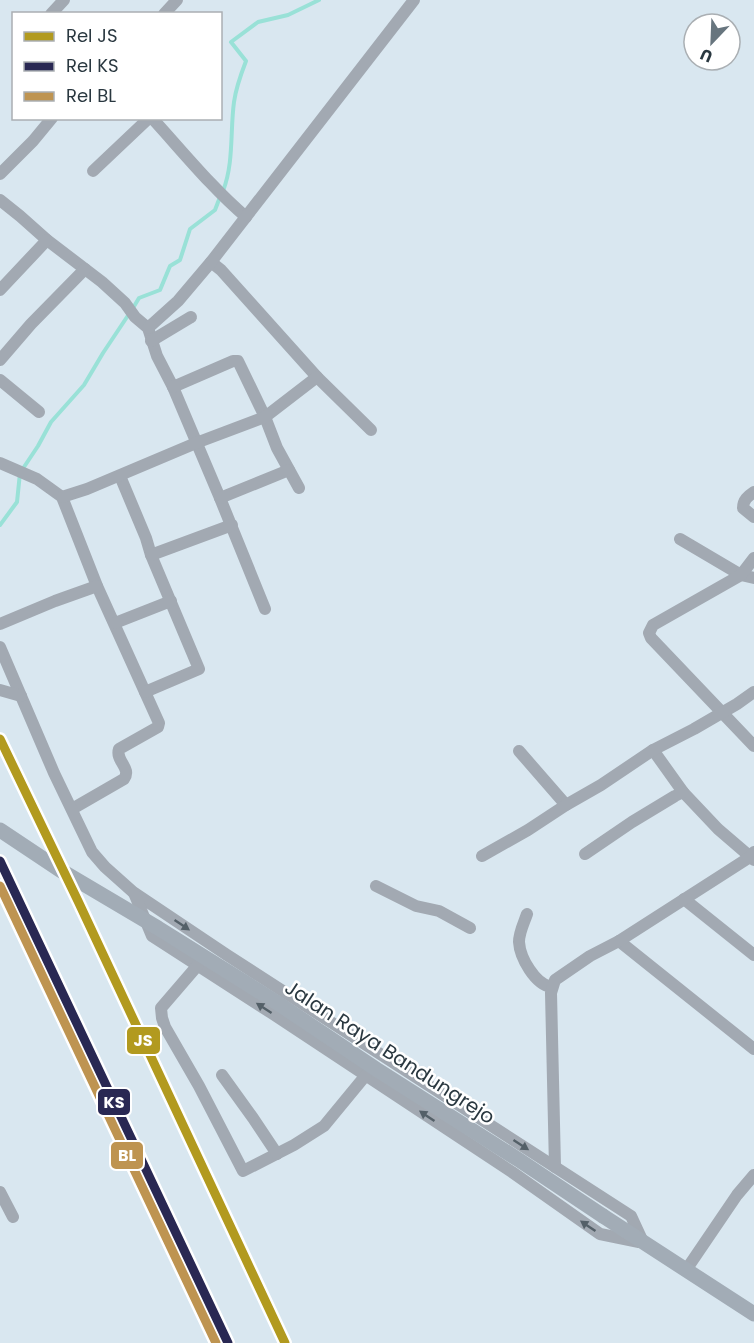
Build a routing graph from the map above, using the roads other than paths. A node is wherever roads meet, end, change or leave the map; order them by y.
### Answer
1 (64, 0) edge
2 (177, 0) edge
3 (414, 0) edge
4 (53, 12) edge
5 (166, 12) edge
6 (50, 120) edge
7 (149, 120) edge
8 (153, 120) edge
9 (93, 171) dead end
10 (0, 174) edge
11 (0, 200) edge
12 (246, 217) junction
13 (47, 240) junction
14 (211, 262) junction
15 (85, 269) junction
16 (0, 290) edge
17 (191, 317) dead end
18 (149, 334) junction
19 (0, 360) edge
20 (317, 377) junction
21 (0, 380) edge
22 (173, 387) junction
23 (39, 412) dead end
24 (265, 417) junction
25 (371, 430) dead end
26 (196, 443) junction
27 (0, 463) edge
28 (289, 470) junction
29 (120, 476) junction
30 (299, 488) dead end
31 (754, 492) edge
32 (62, 497) junction
33 (220, 498) junction
34 (754, 518) edge
35 (232, 525) junction
36 (680, 539) dead end
37 (151, 555) junction
38 (754, 558) edge
39 (741, 575) junction
40 (754, 578) edge
41 (97, 586) junction
42 (171, 601) junction
43 (265, 609) dead end
44 (115, 623) junction
45 (0, 624) edge
46 (0, 647) edge
47 (0, 690) edge
48 (145, 692) junction
49 (754, 692) edge
50 (21, 696) junction
51 (722, 713) junction
52 (754, 746) edge
53 (653, 750) junction
54 (519, 751) dead end
55 (683, 792) junction
56 (566, 805) junction
57 (72, 809) junction
58 (0, 830) edge
59 (585, 854) dead end
60 (482, 856) dead end
61 (753, 856) edge
62 (376, 886) dead end
63 (133, 892) junction
64 (684, 899) junction
65 (527, 914) dead end
66 (470, 928) dead end
67 (619, 941) junction
68 (754, 955) edge
69 (198, 966) junction
70 (551, 987) junction
71 (754, 1049) edge
72 (222, 1075) dead end
73 (366, 1075) junction
74 (277, 1154) junction
75 (555, 1167) junction
76 (754, 1175) edge
77 (0, 1192) edge
78 (13, 1217) dead end
79 (643, 1242) junction
80 (686, 1270) junction
81 (754, 1314) edge

1 - 4 street
2 - 5 street
3 - 12 street
6 - 10 street
7 - 9 street
8 - 12 street
11 - 13 street
12 - 14 street
13 - 15 street
13 - 16 street
14 - 18 street
14 - 20 street
15 - 18 street
15 - 19 street
17 - 18 street
18 - 22 street
20 - 24 street
20 - 25 street
21 - 23 street
22 - 24 street
22 - 26 street
24 - 26 street
24 - 28 street
26 - 29 street
26 - 33 street
27 - 32 street
28 - 30 street
28 - 33 street
29 - 32 street
29 - 37 street
31 - 34 street
32 - 41 street
33 - 35 street
35 - 37 street
35 - 43 street
36 - 39 street
37 - 42 street
38 - 39 street
39 - 40 street
39 - 51 street
41 - 44 street
41 - 45 street
42 - 44 street
42 - 48 street
44 - 48 street
46 - 50 street
47 - 50 street
48 - 57 street
49 - 51 street
50 - 57 street
51 - 52 street
51 - 53 street
53 - 55 street
53 - 56 street
54 - 56 street
55 - 59 street
55 - 61 street
56 - 60 street
57 - 63 street
58 - 79 main road, Jalan Raya Bandungrejo, bridge
61 - 64 street
62 - 66 street
63 - 69 street
63 -> 75 street
64 - 67 street
64 - 68 street
65 - 70 street
67 - 70 street
67 - 71 street
73 -> 69 street
69 - 74 street
70 - 75 street
72 - 74 street
73 - 74 street
79 -> 73 street
75 - 79 street
76 - 80 street
77 - 78 street
79 - 80 main road, Jalan Raya Bandungrejo
80 - 81 main road, Jalan Raya Bandungrejo

